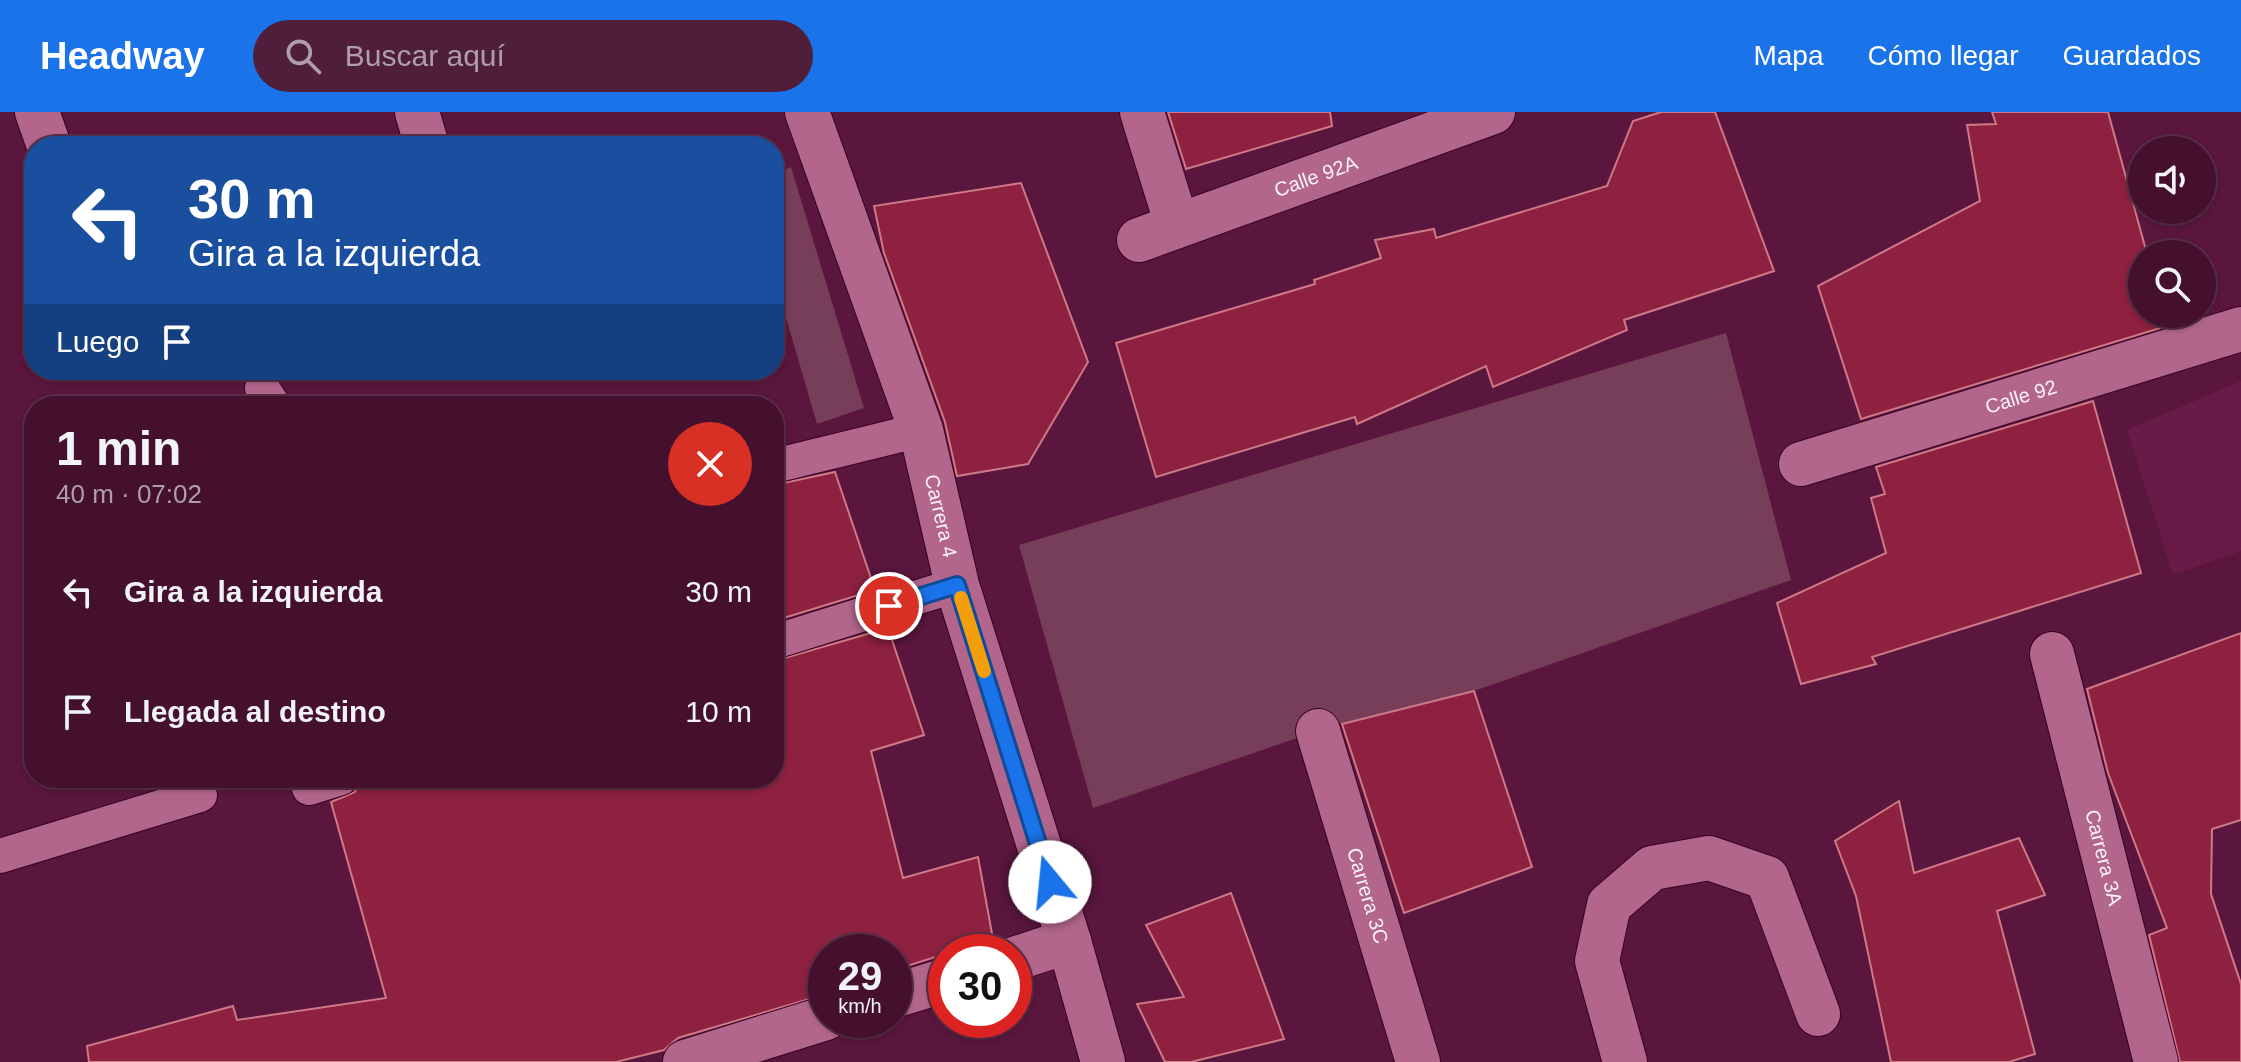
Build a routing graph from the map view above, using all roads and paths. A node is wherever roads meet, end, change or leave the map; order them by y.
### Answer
1 (37, 112) edge
2 (417, 112) edge
3 (807, 112) edge
4 (1142, 112) edge
5 (1493, 112) edge
6 (45, 136) edge
7 (424, 136) edge
8 (2241, 329) edge
9 (921, 430) junction
10 (784, 464) edge
11 (1801, 464) dead end
12 (957, 585) junction
13 (784, 639) edge
14 (2052, 654) dead end
15 (1318, 731) dead end
16 (200, 795) dead end
17 (0, 856) edge
18 (1069, 941) junction
19 (1032, 953) edge
20 (1818, 1014) dead end
21 (808, 1024) edge
22 (1413, 1061) edge
23 (685, 1062) edge
24 (1103, 1062) edge
25 (1625, 1062) edge
26 (2156, 1062) edge

1 - 6 street
2 - 7 street
3 - 9 street, Carrera 4
4 - 5 street, Calle 92A
8 - 11 street, Calle 92
9 - 10 lane
9 - 12 street, Carrera 4
12 - 13 lane
12 - 18 street, Carrera 4
14 - 26 street, Carrera 3A
15 - 22 street, Carrera 3C
16 - 17 lane
18 - 19 street
18 - 24 street, Carrera 4
20 - 25 street
21 - 23 street

